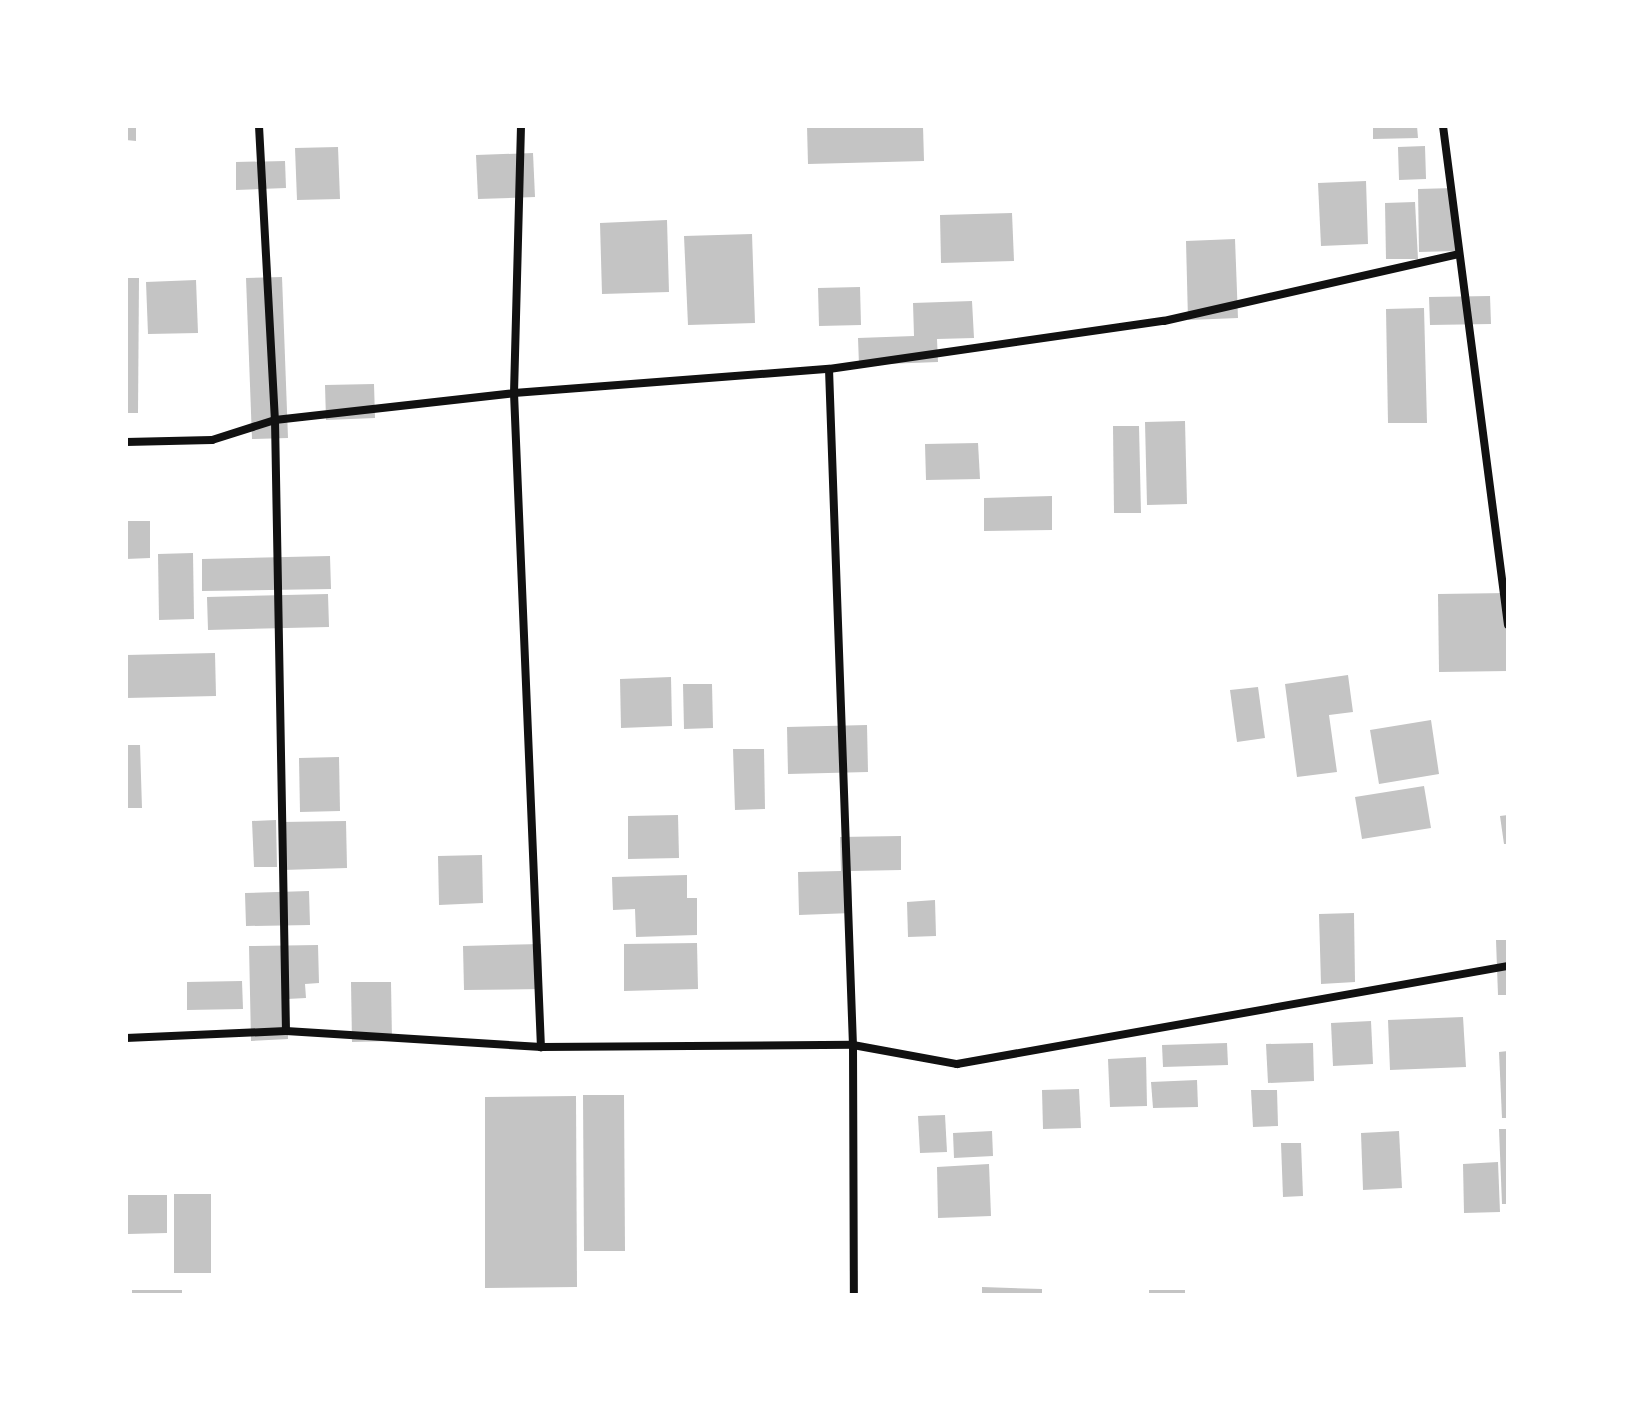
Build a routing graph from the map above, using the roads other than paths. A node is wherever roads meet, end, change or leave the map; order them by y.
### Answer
1 (259, 126) edge
2 (521, 126) edge
3 (1443, 126) edge
4 (1458, 254) junction
5 (829, 369) junction
6 (514, 393) junction
7 (275, 420) junction
8 (126, 442) edge
9 (1508, 625) edge
10 (1508, 966) edge
11 (286, 1031) junction
12 (126, 1038) edge
13 (853, 1045) junction
14 (541, 1047) junction
15 (854, 1295) edge

1 - 7 street
2 - 6 street
3 - 4 street
4 - 5 street
4 - 9 street
5 - 6 street
5 - 13 street
6 - 7 street
6 - 14 street
7 - 8 street
7 - 11 street
10 - 13 street
11 - 12 street
11 - 14 street
13 - 14 street
13 - 15 street

